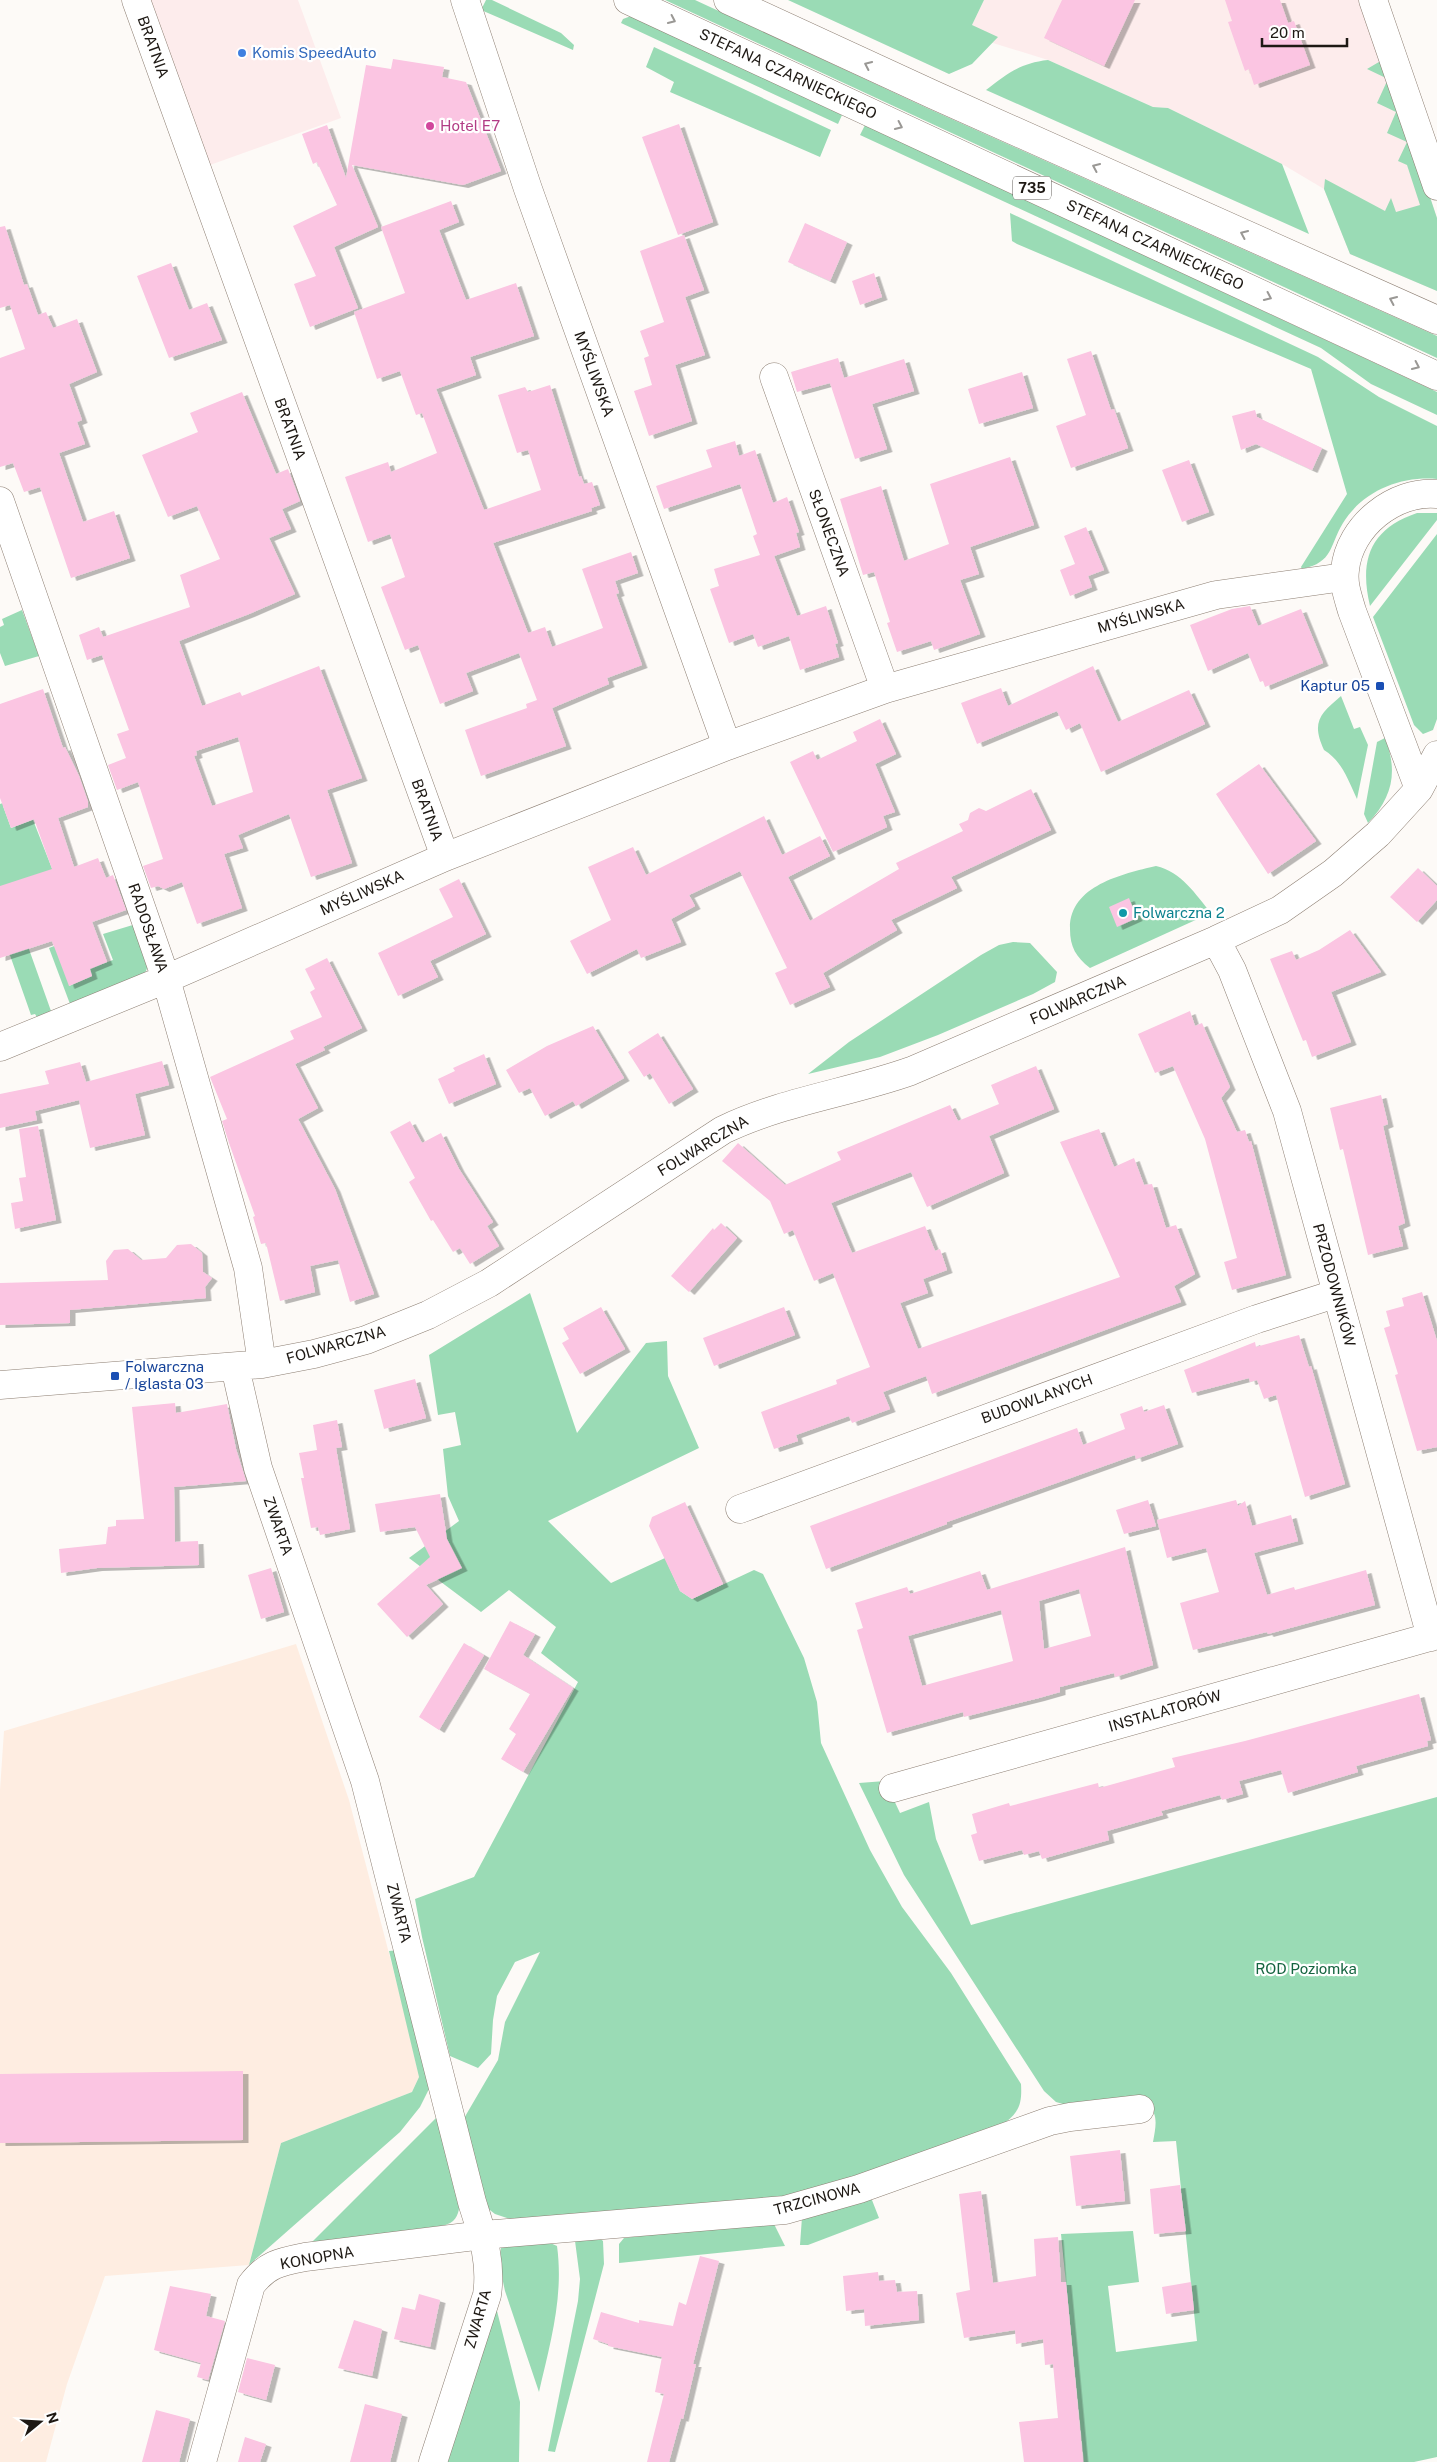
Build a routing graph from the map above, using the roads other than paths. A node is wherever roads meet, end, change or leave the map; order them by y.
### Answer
1 (136, 0) edge
2 (465, 0) edge
3 (628, 0) edge
4 (728, 0) edge
5 (1373, 0) edge
6 (1437, 186) edge
7 (1437, 320) edge
8 (1437, 376) edge
9 (774, 377) dead end
10 (1437, 494) edge
11 (0, 501) edge
12 (1344, 577) junction
13 (885, 689) junction
14 (727, 746) junction
15 (1437, 755) edge
16 (1419, 789) junction
17 (445, 857) junction
18 (1216, 940) junction
19 (166, 979) junction
20 (0, 1047) edge
21 (1335, 1294) junction
22 (262, 1364) junction
23 (235, 1367) junction
24 (0, 1385) edge
25 (740, 1509) dead end
26 (1434, 1636) edge
27 (893, 1788) dead end
28 (1140, 2109) dead end
29 (483, 2234) junction
30 (202, 2462) edge
31 (433, 2462) edge

1 - 17 street, BRATNIA
2 - 14 street, MYŚLIWSKA
3 -> 8 street, STEFANA CZARNIECKIEGO / 735
7 -> 4 street
5 - 6 street
9 - 13 street, SŁONECZNA
10 - 12 street
11 - 19 street, RADOSŁAWA
12 - 13 street, MYŚLIWSKA
12 - 16 street
13 - 14 street, MYŚLIWSKA
14 - 17 street, MYŚLIWSKA
15 - 16 street, FOLWARCZNA
16 - 18 street, FOLWARCZNA
17 - 19 street, MYŚLIWSKA
18 - 21 street, PRZODOWNIKÓW
18 - 22 street, FOLWARCZNA
19 - 20 street, MYŚLIWSKA
19 - 22 street, RADOSŁAWA
21 - 25 street, BUDOWLANYCH
21 - 26 street, PRZODOWNIKÓW
22 - 23 street, FOLWARCZNA
23 - 24 street, FOLWARCZNA
23 - 29 street, ZWARTA
26 - 27 street, INSTALATORÓW
28 - 29 street, TRZCINOWA
29 - 30 street, KONOPNA
29 - 31 street, ZWARTA

